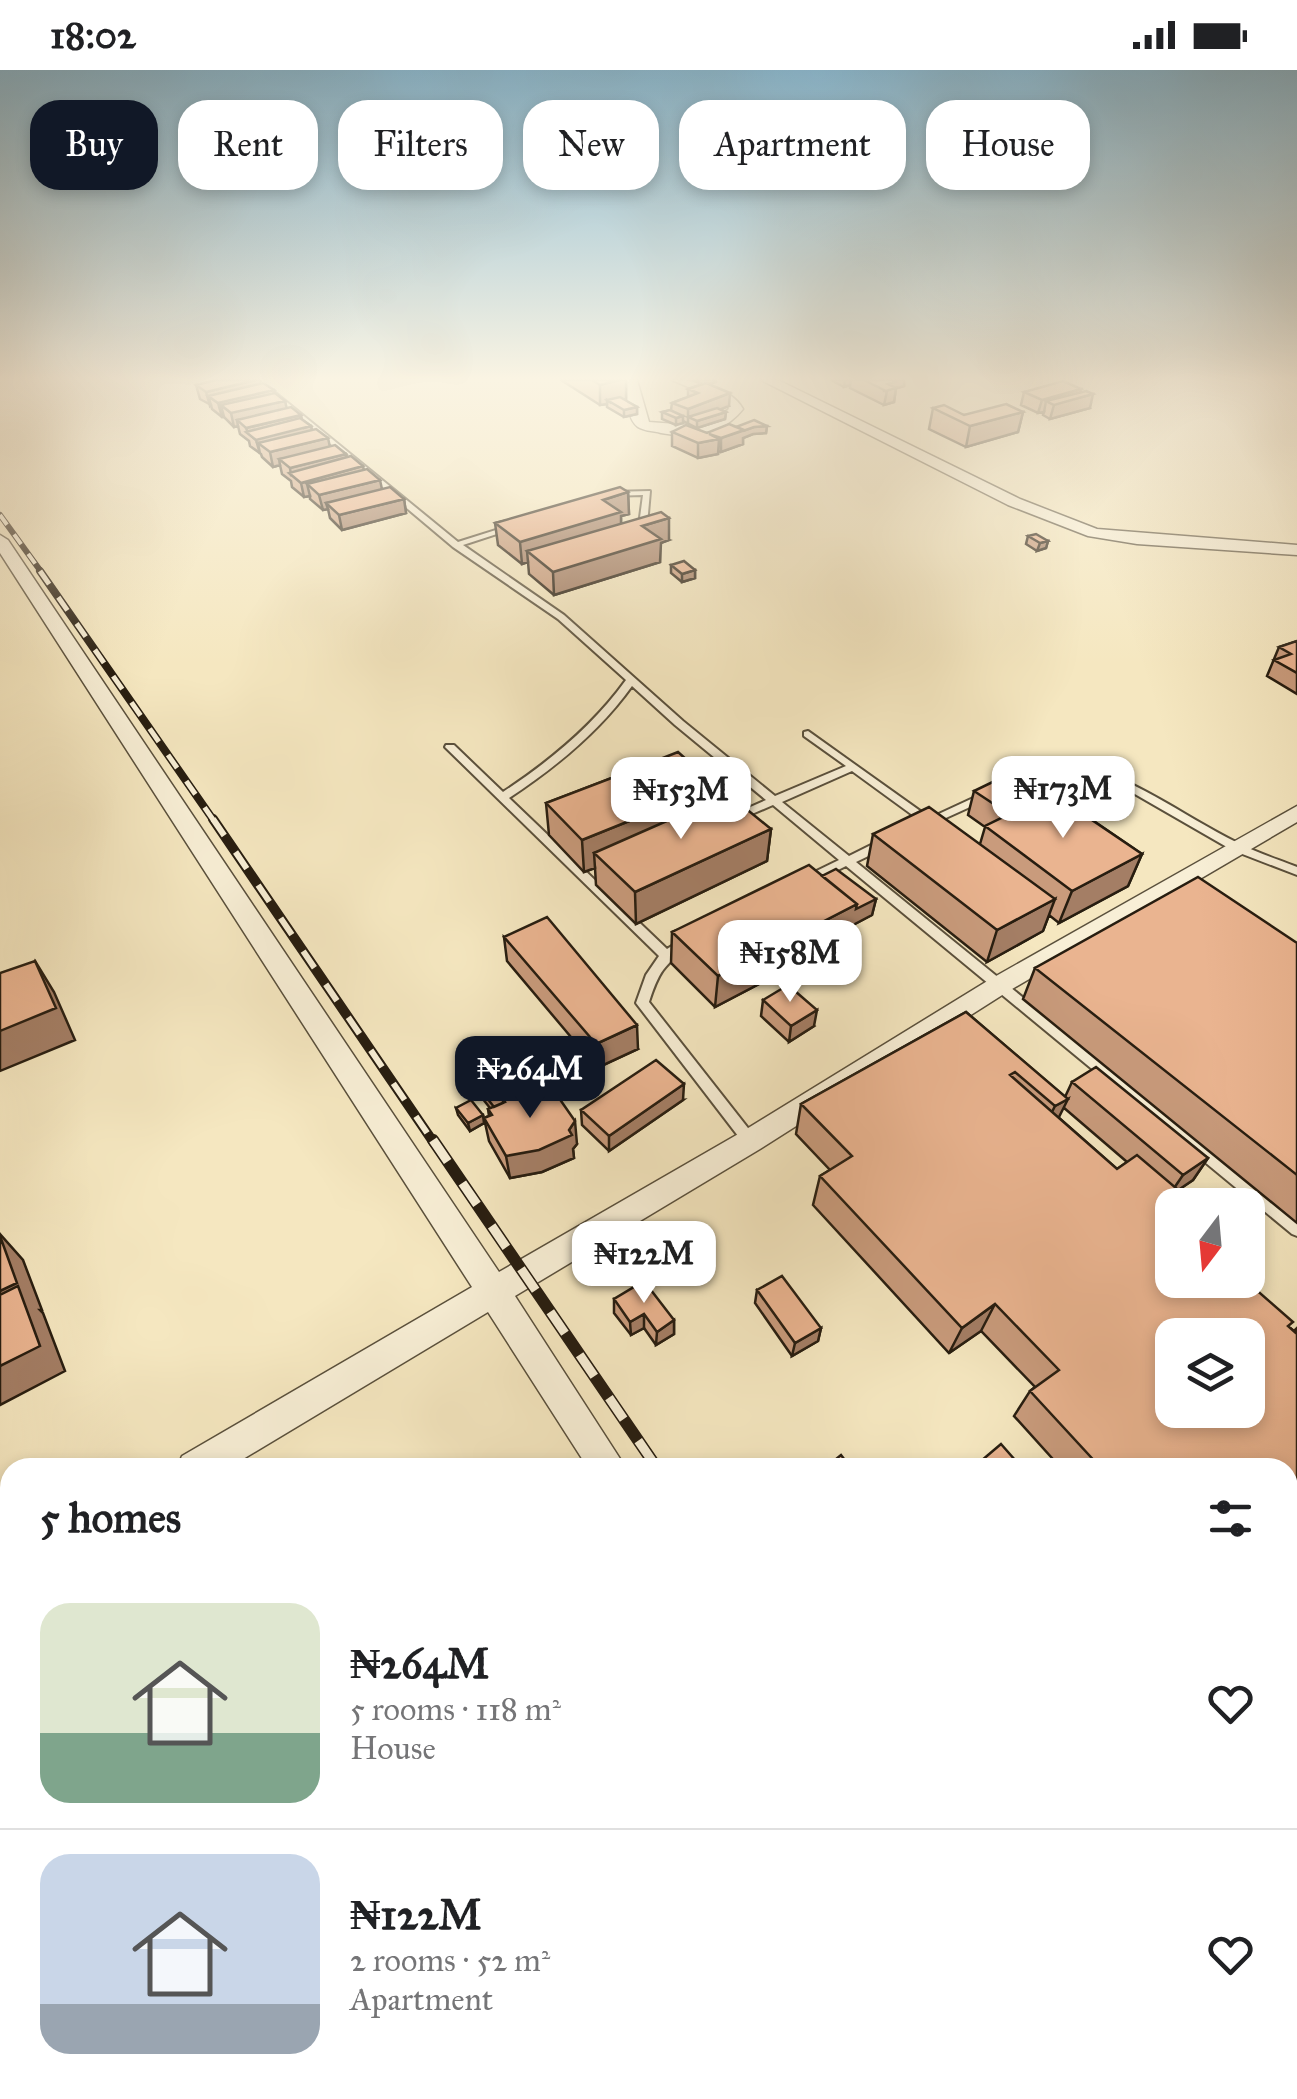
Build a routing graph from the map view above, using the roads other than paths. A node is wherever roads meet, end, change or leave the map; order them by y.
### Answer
1 (371, 475) edge
2 (958, 475) edge
3 (604, 495) edge
4 (530, 520) edge
5 (642, 525) edge
6 (0, 540) edge
7 (456, 545) junction
8 (1297, 550) edge
9 (628, 676) junction
10 (808, 734) dead end
11 (450, 748) dead end
12 (853, 767) junction
13 (1012, 784) edge
14 (996, 792) edge
15 (502, 797) junction
16 (774, 800) junction
17 (1297, 813) edge
18 (723, 822) edge
19 (930, 822) junction
20 (913, 830) edge
21 (897, 838) edge
22 (1236, 847) junction
23 (848, 860) junction
24 (1297, 870) edge
25 (604, 873) edge
26 (586, 880) junction
27 (798, 886) edge
28 (700, 935) edge
29 (665, 955) junction
30 (998, 986) junction
31 (750, 1141) junction
32 (1297, 1229) edge
33 (492, 1289) junction
34 (211, 1458) edge
35 (602, 1458) edge

1 - 7 lane
2 - 8 street
3 - 5 lane
4 - 7 lane
6 - 33 street
7 - 9 lane
9 - 15 lane
9 - 16 lane
10 - 12 lane
11 - 15 lane
12 - 16 lane
12 - 19 lane
13 - 22 lane
14 - 19 lane
15 - 26 lane
16 - 18 lane
16 - 23 lane
17 - 22 street
19 - 20 lane
21 - 23 lane
22 - 24 lane
22 - 30 street
23 - 27 lane
23 - 30 lane
25 - 26 lane
26 - 29 lane
28 - 29 lane
29 - 31 lane
30 - 31 street
30 - 32 lane
31 - 33 street
33 - 34 street
33 - 35 street

